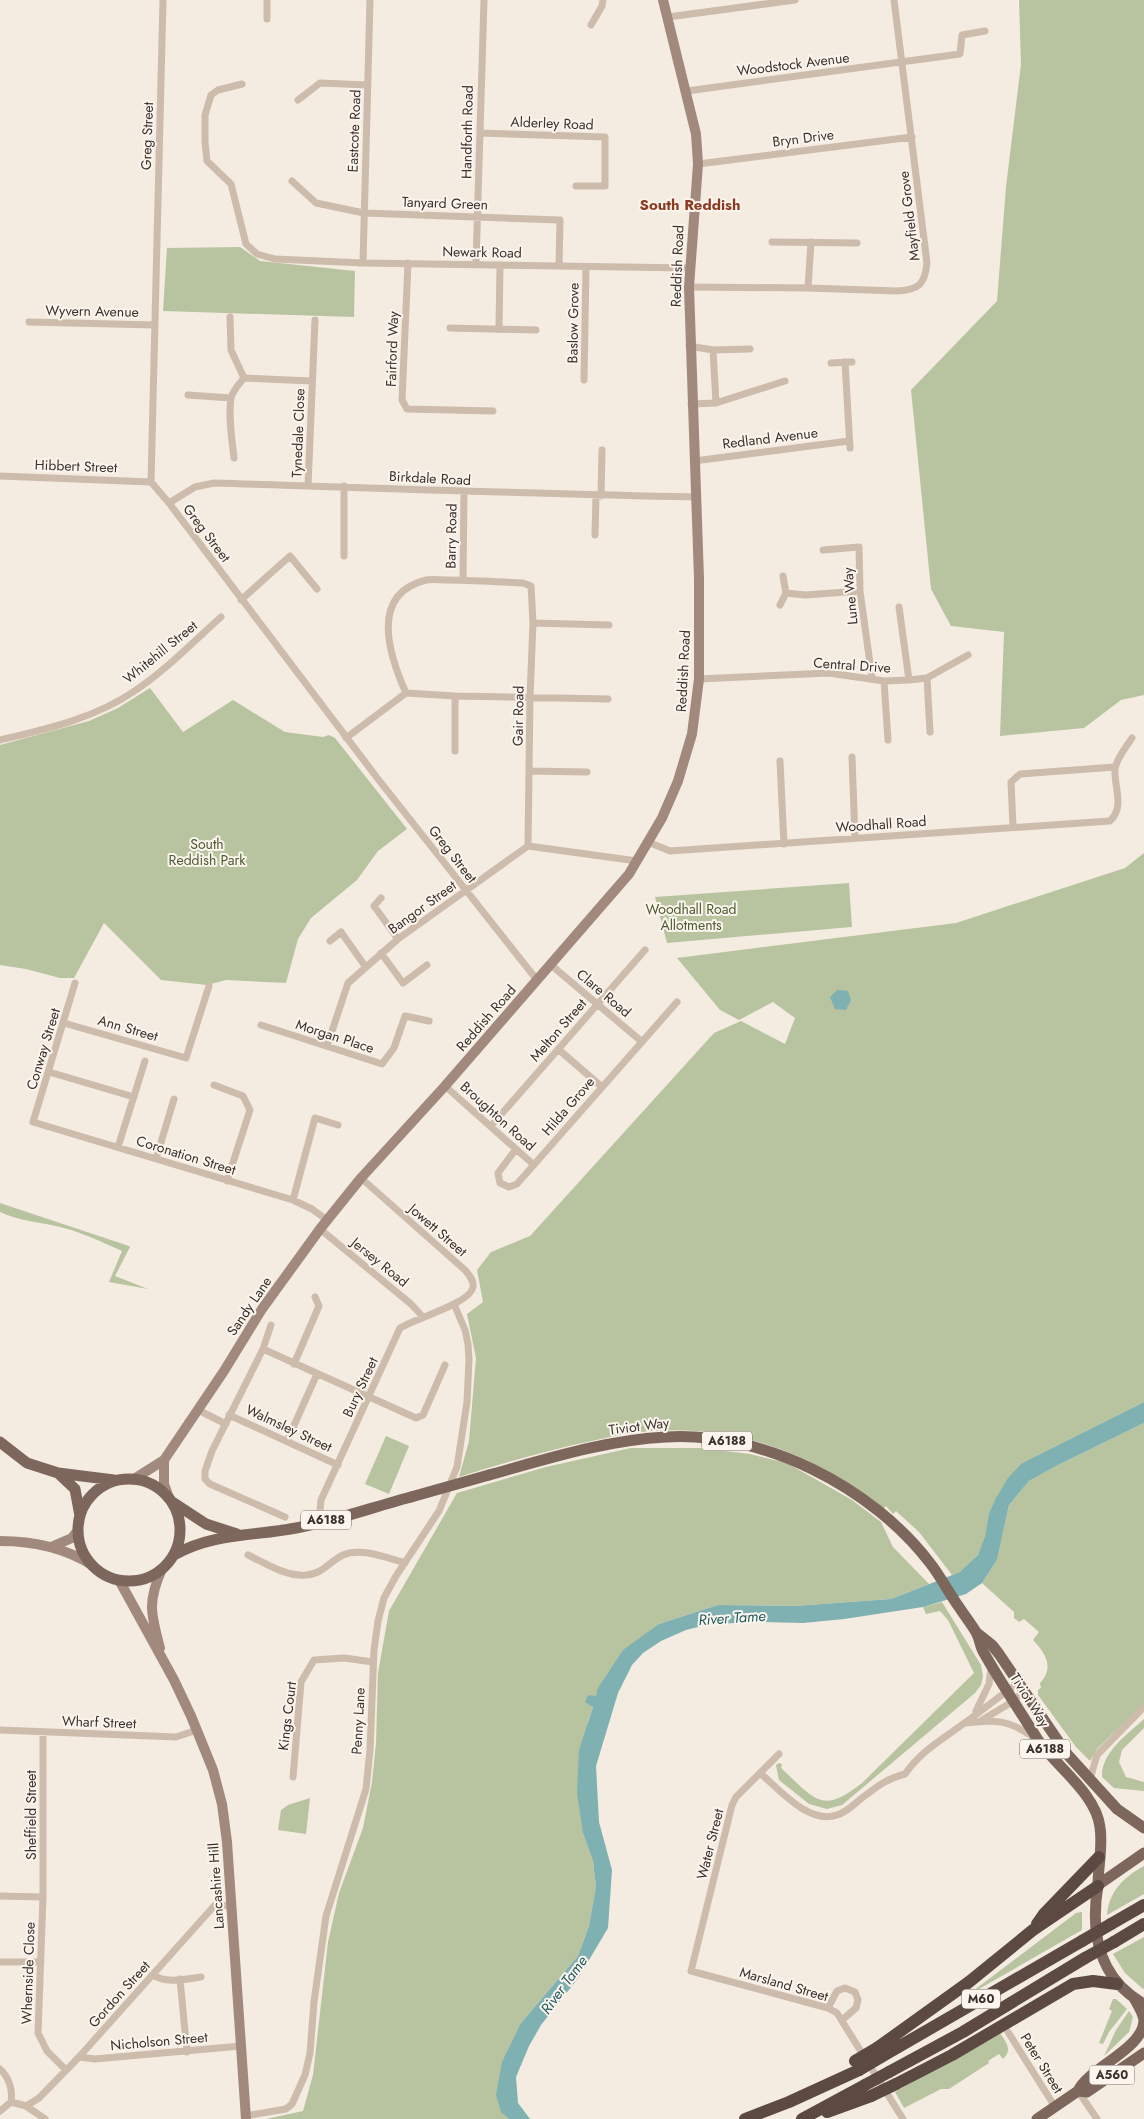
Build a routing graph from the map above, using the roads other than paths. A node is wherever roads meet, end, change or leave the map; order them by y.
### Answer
1 (163, 0) edge
2 (267, 0) edge
3 (370, 0) edge
4 (484, 0) edge
5 (603, 0) edge
6 (663, 0) edge
7 (795, 0) edge
8 (894, 0) edge
9 (668, 17) junction
10 (267, 19) dead end
11 (591, 25) dead end
12 (984, 31) dead end
13 (902, 63) junction
14 (242, 84) dead end
15 (368, 85) junction
16 (687, 91) junction
17 (298, 100) dead end
18 (480, 133) junction
19 (912, 137) junction
20 (698, 164) junction
21 (292, 181) dead end
22 (576, 186) dead end
23 (364, 213) junction
24 (478, 217) junction
25 (772, 242) dead end
26 (811, 242) junction
27 (857, 242) dead end
28 (363, 263) junction
29 (408, 263) junction
30 (476, 264) junction
31 (500, 265) junction
32 (559, 266) junction
33 (586, 267) junction
34 (689, 268) junction
35 (688, 287) junction
36 (808, 288) junction
37 (230, 317) dead end
38 (315, 320) dead end
39 (29, 322) dead end
40 (155, 325) junction
41 (450, 328) dead end
42 (499, 328) junction
43 (536, 330) dead end
44 (689, 346) junction
45 (713, 350) junction
46 (750, 350) dead end
47 (831, 363) dead end
48 (244, 378) junction
49 (584, 380) dead end
50 (312, 381) junction
51 (785, 381) dead end
52 (188, 395) dead end
53 (232, 398) junction
54 (716, 403) junction
55 (691, 404) junction
56 (493, 411) dead end
57 (602, 450) dead end
58 (234, 458) dead end
59 (694, 461) junction
60 (0, 476) edge
61 (151, 482) junction
62 (308, 486) junction
63 (344, 486) junction
64 (464, 492) junction
65 (598, 496) junction
66 (695, 497) junction
67 (169, 503) junction
68 (594, 535) dead end
69 (823, 550) dead end
70 (344, 556) dead end
71 (783, 576) dead end
72 (463, 580) junction
73 (317, 589) dead end
74 (860, 591) junction
75 (786, 593) junction
76 (241, 600) junction
77 (780, 605) dead end
78 (899, 607) dead end
79 (221, 617) dead end
80 (533, 623) junction
81 (609, 625) dead end
82 (968, 655) dead end
83 (872, 678) junction
84 (927, 678) junction
85 (699, 679) junction
86 (908, 680) junction
87 (884, 681) junction
88 (406, 693) junction
89 (455, 696) junction
90 (530, 698) junction
91 (608, 699) dead end
92 (930, 732) dead end
93 (346, 738) junction
94 (1132, 738) dead end
95 (0, 740) edge
96 (888, 740) dead end
97 (455, 751) dead end
98 (852, 756) dead end
99 (780, 761) dead end
100 (1115, 767) junction
101 (529, 771) junction
102 (587, 772) dead end
103 (1013, 827) junction
104 (855, 838) junction
105 (648, 842) junction
106 (784, 844) junction
107 (528, 846) junction
108 (637, 861) junction
109 (466, 891) junction
110 (381, 898) dead end
111 (398, 939) junction
112 (330, 941) dead end
113 (645, 950) dead end
114 (381, 953) junction
115 (426, 965) dead end
116 (551, 965) junction
117 (365, 966) junction
118 (538, 980) junction
119 (75, 983) dead end
120 (209, 986) dead end
121 (677, 1002) dead end
122 (597, 1004) junction
123 (429, 1022) dead end
124 (64, 1023) junction
125 (261, 1025) dead end
126 (641, 1041) junction
127 (326, 1046) junction
128 (558, 1049) junction
129 (146, 1061) dead end
130 (49, 1072) junction
131 (214, 1086) dead end
132 (445, 1086) junction
133 (602, 1087) junction
134 (134, 1097) junction
135 (174, 1099) dead end
136 (33, 1122) joint
137 (338, 1125) dead end
138 (491, 1126) junction
139 (118, 1147) junction
140 (516, 1149) junction
141 (156, 1159) junction
142 (534, 1165) junction
143 (361, 1178) junction
144 (227, 1181) junction
145 (293, 1200) junction
146 (327, 1220) junction
147 (320, 1229) junction
148 (315, 1297) dead end
149 (454, 1304) junction
150 (422, 1316) junction
151 (271, 1325) dead end
152 (263, 1349) junction
153 (294, 1364) junction
154 (445, 1365) dead end
155 (316, 1374) junction
156 (369, 1398) junction
157 (198, 1410) junction
158 (230, 1415) junction
159 (226, 1424) junction
160 (288, 1441) junction
161 (0, 1442) edge
162 (164, 1460) junction
163 (338, 1465) junction
164 (58, 1473) junction
165 (118, 1480) junction
166 (134, 1480) junction
167 (170, 1499) junction
168 (320, 1511) dead end
169 (284, 1517) dead end
170 (80, 1518) junction
171 (78, 1530) junction
172 (240, 1535) junction
173 (0, 1541) edge
174 (51, 1548) junction
175 (174, 1555) junction
176 (248, 1555) dead end
177 (404, 1563) junction
178 (92, 1565) junction
179 (162, 1569) junction
180 (119, 1580) junction
181 (977, 1633) junction
182 (163, 1662) junction
183 (373, 1662) junction
184 (992, 1666) junction
185 (1022, 1687) junction
186 (1010, 1696) junction
187 (1144, 1707) edge
188 (975, 1714) junction
189 (979, 1721) junction
190 (965, 1723) junction
191 (0, 1730) edge
192 (197, 1730) junction
193 (43, 1732) junction
194 (1038, 1740) junction
195 (779, 1754) dead end
196 (760, 1773) junction
197 (293, 1777) dead end
198 (1090, 1779) junction
199 (1144, 1828) edge
200 (1100, 1852) junction
201 (1144, 1853) edge
202 (1098, 1886) junction
203 (0, 1896) edge
204 (43, 1897) junction
205 (1144, 1905) edge
206 (231, 1906) junction
207 (1144, 1924) edge
208 (1033, 1930) junction
209 (0, 1962) edge
210 (41, 1962) junction
211 (691, 1971) joint
212 (154, 1975) junction
213 (201, 1978) dead end
214 (180, 1979) junction
215 (1117, 1984) junction
216 (1139, 2001) edge
217 (828, 2008) junction
218 (842, 2020) junction
219 (1008, 2032) dead end
220 (241, 2046) junction
221 (186, 2052) junction
222 (879, 2053) junction
223 (1144, 2053) edge
224 (79, 2057) junction
225 (0, 2068) edge
226 (66, 2070) junction
227 (868, 2090) junction
228 (1078, 2091) junction
229 (11, 2102) junction
230 (26, 2106) junction
231 (1054, 2107) junction
232 (0, 2111) edge
233 (245, 2117) edge
234 (45, 2119) edge
235 (745, 2119) edge
236 (802, 2119) edge
237 (806, 2119) edge
238 (903, 2119) edge
239 (1036, 2119) edge
240 (1096, 2119) edge

1 - 40 street, Greg Street
2 - 10 street
3 - 15 street, Eastcote Road
4 - 18 street, Handforth Road
5 - 11 street
6 - 9 main road, Reddish Road
7 - 9 street
8 - 13 street, Mayfield Grove
9 - 16 main road, Reddish Road
12 - 13 street, Woodstock Avenue
13 - 16 street, Woodstock Avenue
13 - 19 street, Mayfield Grove
14 - 28 street, Newark Road
15 - 17 street
15 - 23 street, Eastcote Road
16 - 20 main road, Reddish Road
18 - 22 street, Alderley Road
18 - 24 street, Handforth Road
19 - 20 street, Bryn Drive
19 - 36 street, Mayfield Grove
20 - 34 main road, Reddish Road
21 - 23 street, Tanyard Green
23 - 24 street, Tanyard Green
23 - 28 street, Eastcote Road
24 - 30 street, Handforth Road
24 - 32 street, Tanyard Green
25 - 26 street
26 - 27 street
26 - 36 street
28 - 29 street, Newark Road
29 - 30 street, Newark Road
29 - 56 street, Fairford Way
30 - 31 street, Newark Road
31 - 32 street, Newark Road
31 - 42 street
32 - 33 street, Newark Road
33 - 34 street, Newark Road
33 - 49 street, Baslow Grove
34 - 35 main road, Reddish Road
35 - 36 street, Mayfield Grove
35 - 44 main road, Reddish Road
37 - 48 street
38 - 50 street, Tynedale Close
39 - 40 street, Wyvern Avenue
40 - 61 street, Greg Street
41 - 42 street
42 - 43 street
44 - 45 street
44 - 55 main road, Reddish Road
45 - 46 street
45 - 54 street
47 - 59 street, Redland Avenue
48 - 50 street, Tynedale Close
48 - 53 street
50 - 62 street, Tynedale Close
51 - 54 street
52 - 53 street
53 - 58 street
54 - 55 street
55 - 59 main road, Reddish Road
57 - 65 street
59 - 66 main road, Reddish Road
60 - 61 street, Hibbert Street
61 - 67 street, Greg Street
62 - 63 street, Birkdale Road
62 - 67 street, Birkdale Road
63 - 64 street, Birkdale Road
63 - 70 street
64 - 65 street, Birkdale Road
64 - 72 street, Barry Road
65 - 66 street, Birkdale Road
65 - 68 street
66 - 85 main road, Reddish Road
67 - 76 street, Greg Street
69 - 74 street, Lune Way
71 - 75 street
72 - 80 street, Gair Road
72 - 88 street
73 - 76 street
74 - 75 street
74 - 83 street, Lune Way
75 - 77 street
76 - 93 street, Greg Street
78 - 86 street
79 - 95 street, Whitehill Street
80 - 81 street
80 - 90 street, Gair Road
82 - 84 street, Central Drive
83 - 85 street, Central Drive
83 - 87 street, Central Drive
84 - 86 street, Central Drive
84 - 92 street
85 - 105 main road, Reddish Road
86 - 87 street, Central Drive
87 - 96 street
88 - 89 street
88 - 93 street
89 - 90 street
89 - 97 street
90 - 91 street
90 - 101 street, Gair Road
93 - 109 street, Greg Street
94 - 100 street
98 - 104 street
99 - 106 street
100 - 103 street
100 - 103 street, Woodhall Road
101 - 102 street
101 - 107 street, Gair Road
103 - 104 street, Woodhall Road
104 - 106 street, Woodhall Road
105 - 106 street, Woodhall Road
105 - 108 main road, Reddish Road
107 - 108 street
107 - 109 street, Bangor Street
108 - 116 main road, Reddish Road
109 - 111 street, Bangor Street
109 - 118 street, Greg Street
110 - 111 street
111 - 114 street, Bangor Street
112 - 117 street
113 - 122 street, Melton Street
114 - 115 street
114 - 117 street, Bangor Street
116 - 118 main road, Reddish Road
116 - 122 street, Clare Road
117 - 127 street, Bangor Street
118 - 132 main road, Reddish Road
119 - 124 street, Conway Street
120 - 124 street, Ann Street
121 - 126 street, Hilda Grove
122 - 126 street, Clare Road
122 - 128 street, Melton Street
123 - 127 street, Morgan Place
124 - 130 street, Conway Street
125 - 127 street, Morgan Place
126 - 133 street, Hilda Grove
128 - 133 street
128 - 138 street, Melton Street
129 - 134 street
130 - 134 street
130 - 136 street, Conway Street
131 - 144 street
132 - 138 street, Broughton Road
132 - 143 main road, Reddish Road
133 - 142 street, Hilda Grove
134 - 139 street
135 - 141 street
136 - 139 street, Coronation Street
137 - 145 street
138 - 140 street, Broughton Road
139 - 141 street, Coronation Street
140 - 142 street, Broughton Road
140 - 142 street, Hilda Grove
141 - 144 street, Coronation Street
143 - 146 main road, Reddish Road
143 - 149 street, Jowett Street
144 - 145 street, Coronation Street
145 - 146 street, Coronation Street
146 - 147 main road, Sandy Lane
147 - 150 street, Jersey Road
147 - 157 main road, Sandy Lane
148 - 153 street
149 - 150 street, Bury Street
149 - 177 street, Penny Lane
150 - 156 street, Bury Street
151 - 152 street, Sandy Lane
152 - 153 street
152 - 158 street, Sandy Lane
153 - 155 street
154 - 156 street
155 - 156 street
155 - 160 street
156 - 163 street, Bury Street
157 - 159 street
157 - 162 main road, Sandy Lane
158 - 159 street, Sandy Lane
158 - 160 street, Walmsley Street
159 - 169 street, Sandy Lane
160 - 163 street, Walmsley Street
161 - 164 main road
162 - 166 main road, Sandy Lane
162 - 167 main road
163 - 168 street, Bury Street
164 - 165 main road
164 - 170 main road
165 - 166 main road
165 - 170 main road
166 - 167 main road
167 - 172 main road, Tiviot Way / A6188
167 - 175 main road
170 - 171 main road
171 - 174 main road
171 - 178 main road
172 - 175 main road, Tiviot Way / A6188
172 - 181 main road, Tiviot Way / A6188, bridge
173 - 174 main road
174 - 178 main road
175 - 179 main road
176 - 177 street
177 - 183 street, Penny Lane
178 - 180 main road
179 - 180 main road
179 - 182 main road, Lancashire Hill
180 - 182 main road, Lancashire Hill
181 - 184 main road, Tiviot Way / A6188
181 - 185 main road, Tiviot Way / A6188
182 - 192 main road, Lancashire Hill
183 - 197 street, Kings Court
183 - 233 street, Penny Lane
184 - 186 main road, Tiviot Way / A6188
184 - 188 street
185 - 186 street
185 - 186 street
185 - 198 main road, Tiviot Way / A6188
186 - 188 street
186 - 189 street
186 - 194 main road, Tiviot Way / A6188
187 - 198 street
188 - 190 street
189 - 190 street
189 - 194 street
190 - 196 street
191 - 193 street, Wharf Street
192 - 193 street, Wharf Street
192 - 206 main road, Lancashire Hill
193 - 204 street, Sheffield Street
194 - 200 main road, Tiviot Way / A6188
195 - 196 street, Water Street
196 - 211 street, Water Street
198 - 199 main road, Tiviot Way / A6188
200 - 202 main road, Tiviot Way
200 - 208 highway, M60
201 - 202 main road
202 - 208 highway, M60
202 - 215 main road, Tiviot Way
203 - 204 street
204 - 210 street, Whernside Close
205 - 222 highway, M60, bridge
206 - 212 street, Gordon Street
206 - 220 main road, Lancashire Hill
207 - 227 highway, M60, bridge
208 - 222 highway, M60
209 - 210 street
210 - 226 street, Whernside Close
211 - 217 street, Marsland Street
212 - 214 street
212 - 224 street, Gordon Street
213 - 214 street
214 - 221 street
215 - 216 main road
215 - 227 highway, M60, bridge
216 - 228 main road, A560
217 - 218 street, Marsland Street
217 - 218 street
218 - 238 street, Marsland Street
219 - 231 street, Peter Street
220 - 221 street, Nicholson Street
220 - 233 main road, Lancashire Hill
221 - 224 street, Nicholson Street
222 - 235 highway, M60, bridge
223 - 228 main road, A560
224 - 226 street, Gordon Street
225 - 229 street
226 - 230 street, Gordon Street
227 - 236 highway, M60
227 - 237 highway, M60
228 - 231 main road, A560
228 - 240 street
229 - 230 street
229 - 232 street
230 - 234 street
231 - 239 main road, A560

